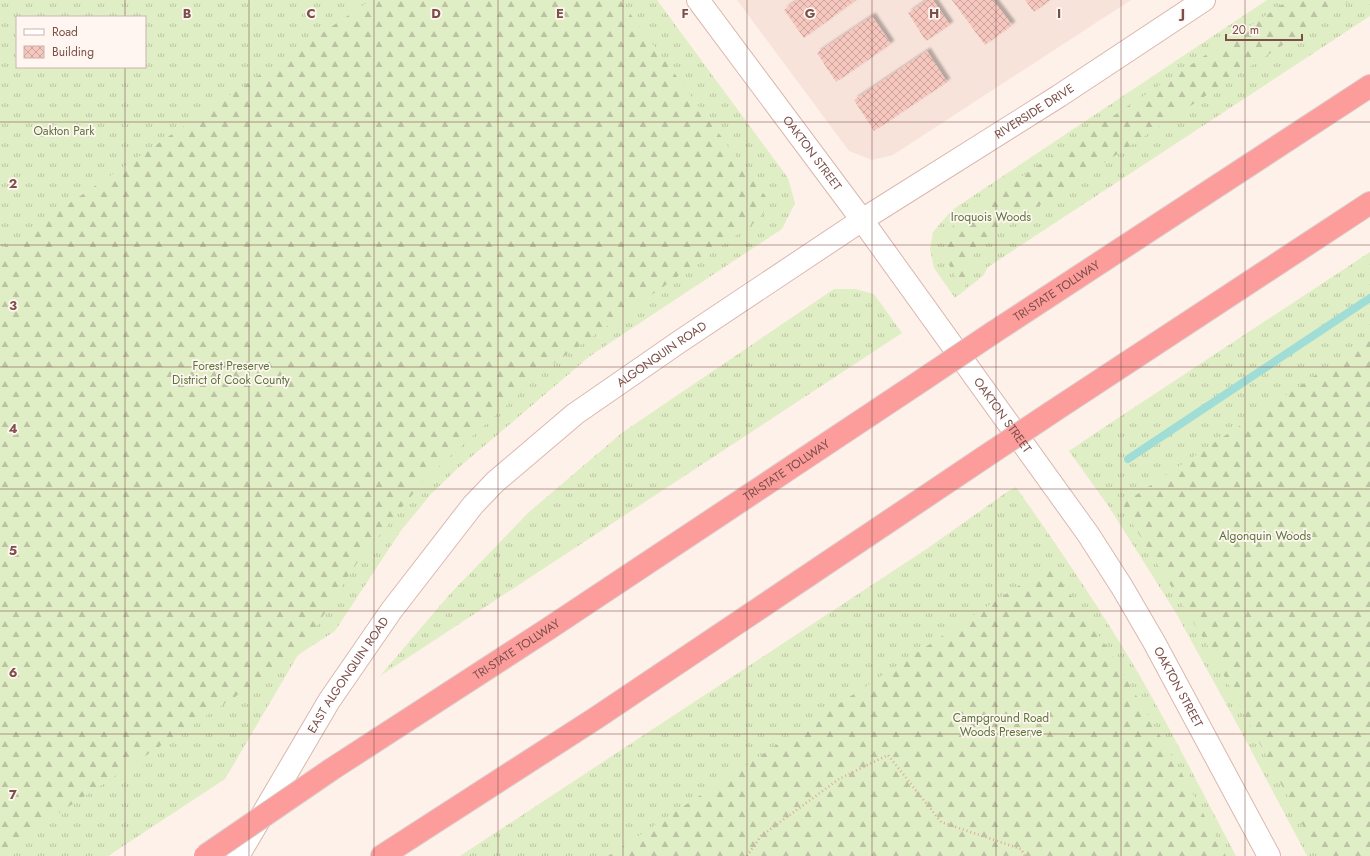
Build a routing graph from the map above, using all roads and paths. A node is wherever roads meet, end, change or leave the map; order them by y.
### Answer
1 (698, 0) edge
2 (1204, 0) edge
3 (1370, 86) edge
4 (1370, 203) edge
5 (862, 220) junction
6 (473, 505) joint
7 (205, 856) edge
8 (238, 856) edge
9 (382, 856) edge
10 (747, 856) edge
11 (1025, 856) edge
12 (1268, 856) edge

1 - 5 main road, OAKTON STREET
2 - 5 main road, RIVERSIDE DRIVE
3 - 7 highway, TRI-STATE TOLLWAY, bridge
4 - 9 highway, bridge
5 - 6 main road, ALGONQUIN ROAD
5 - 12 main road, OAKTON STREET
6 - 8 main road, EAST ALGONQUIN ROAD
10 - 11 path

